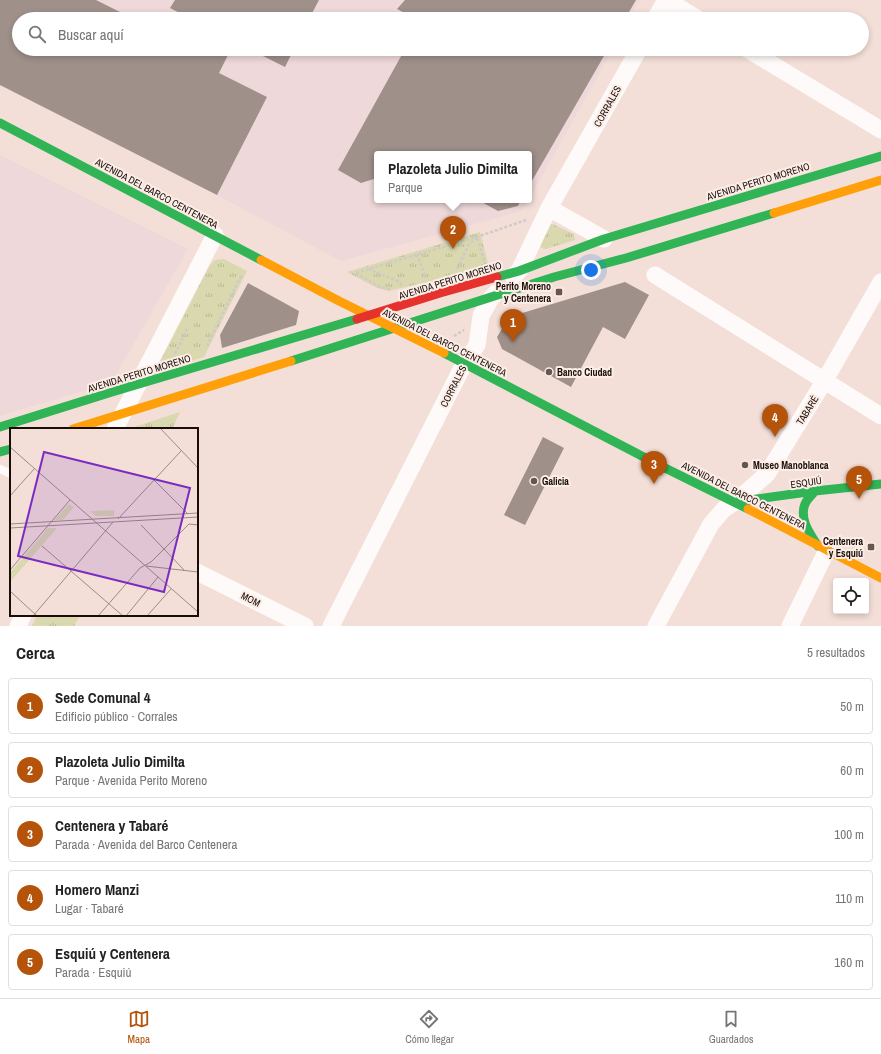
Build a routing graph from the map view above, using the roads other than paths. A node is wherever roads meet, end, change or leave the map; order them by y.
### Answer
1 (666, 0) edge
2 (659, 12) edge
3 (686, 12) edge
4 (634, 56) edge
5 (759, 56) edge
6 (0, 123) edge
7 (881, 130) edge
8 (881, 156) edge
9 (881, 180) edge
10 (549, 208) junction
11 (215, 235) junction
12 (604, 239) junction
13 (519, 271) junction
14 (655, 275) dead end
15 (881, 282) edge
16 (491, 298) junction
17 (369, 316) junction
18 (395, 328) junction
19 (464, 364) junction
20 (825, 380) junction
21 (138, 384) junction
22 (122, 414) junction
23 (881, 416) edge
24 (0, 427) edge
25 (76, 428) edge
26 (115, 428) edge
27 (10, 449) edge
28 (0, 452) edge
29 (0, 469) edge
30 (10, 474) edge
31 (881, 484) edge
32 (815, 491) junction
33 (735, 502) junction
34 (823, 548) junction
35 (198, 572) edge
36 (881, 578) edge
37 (23, 616) edge
38 (18, 626) edge
39 (306, 626) edge
40 (331, 626) edge
41 (656, 626) edge
42 (790, 626) edge

1 - 2 street
1 - 3 street
4 - 10 street, CORRALES
5 - 7 street
6 - 11 main road, AVENIDA DEL BARCO CENTENERA
8 - 12 main road, AVENIDA PERITO MORENO
9 - 16 main road
10 - 12 street
10 - 13 street, CORRALES
11 - 17 main road, AVENIDA DEL BARCO CENTENERA
11 - 21 street
12 - 13 main road, AVENIDA PERITO MORENO
13 - 16 street, CORRALES
13 - 17 main road, AVENIDA PERITO MORENO
14 - 20 street
15 - 20 street, TABARÉ
16 - 18 main road
16 - 19 street, CORRALES
17 - 18 main road, AVENIDA DEL BARCO CENTENERA
17 - 21 main road, AVENIDA PERITO MORENO
18 - 19 main road, AVENIDA DEL BARCO CENTENERA
18 - 22 main road
19 - 33 main road, AVENIDA DEL BARCO CENTENERA
19 - 40 street, CORRALES
20 - 23 street
20 - 33 street, TABARÉ
21 - 22 street
21 - 24 main road, AVENIDA PERITO MORENO
22 - 25 main road
22 - 26 street
27 - 28 main road
29 - 30 lane
31 - 32 main road, ESQUIÚ
32 - 33 main road, ESQUIÚ
32 - 34 main road
33 - 34 main road, AVENIDA DEL BARCO CENTENERA
33 - 41 street, TABARÉ
34 - 36 main road, AVENIDA DEL BARCO CENTENERA
34 - 42 street
35 - 39 street, MOM
37 - 38 street

